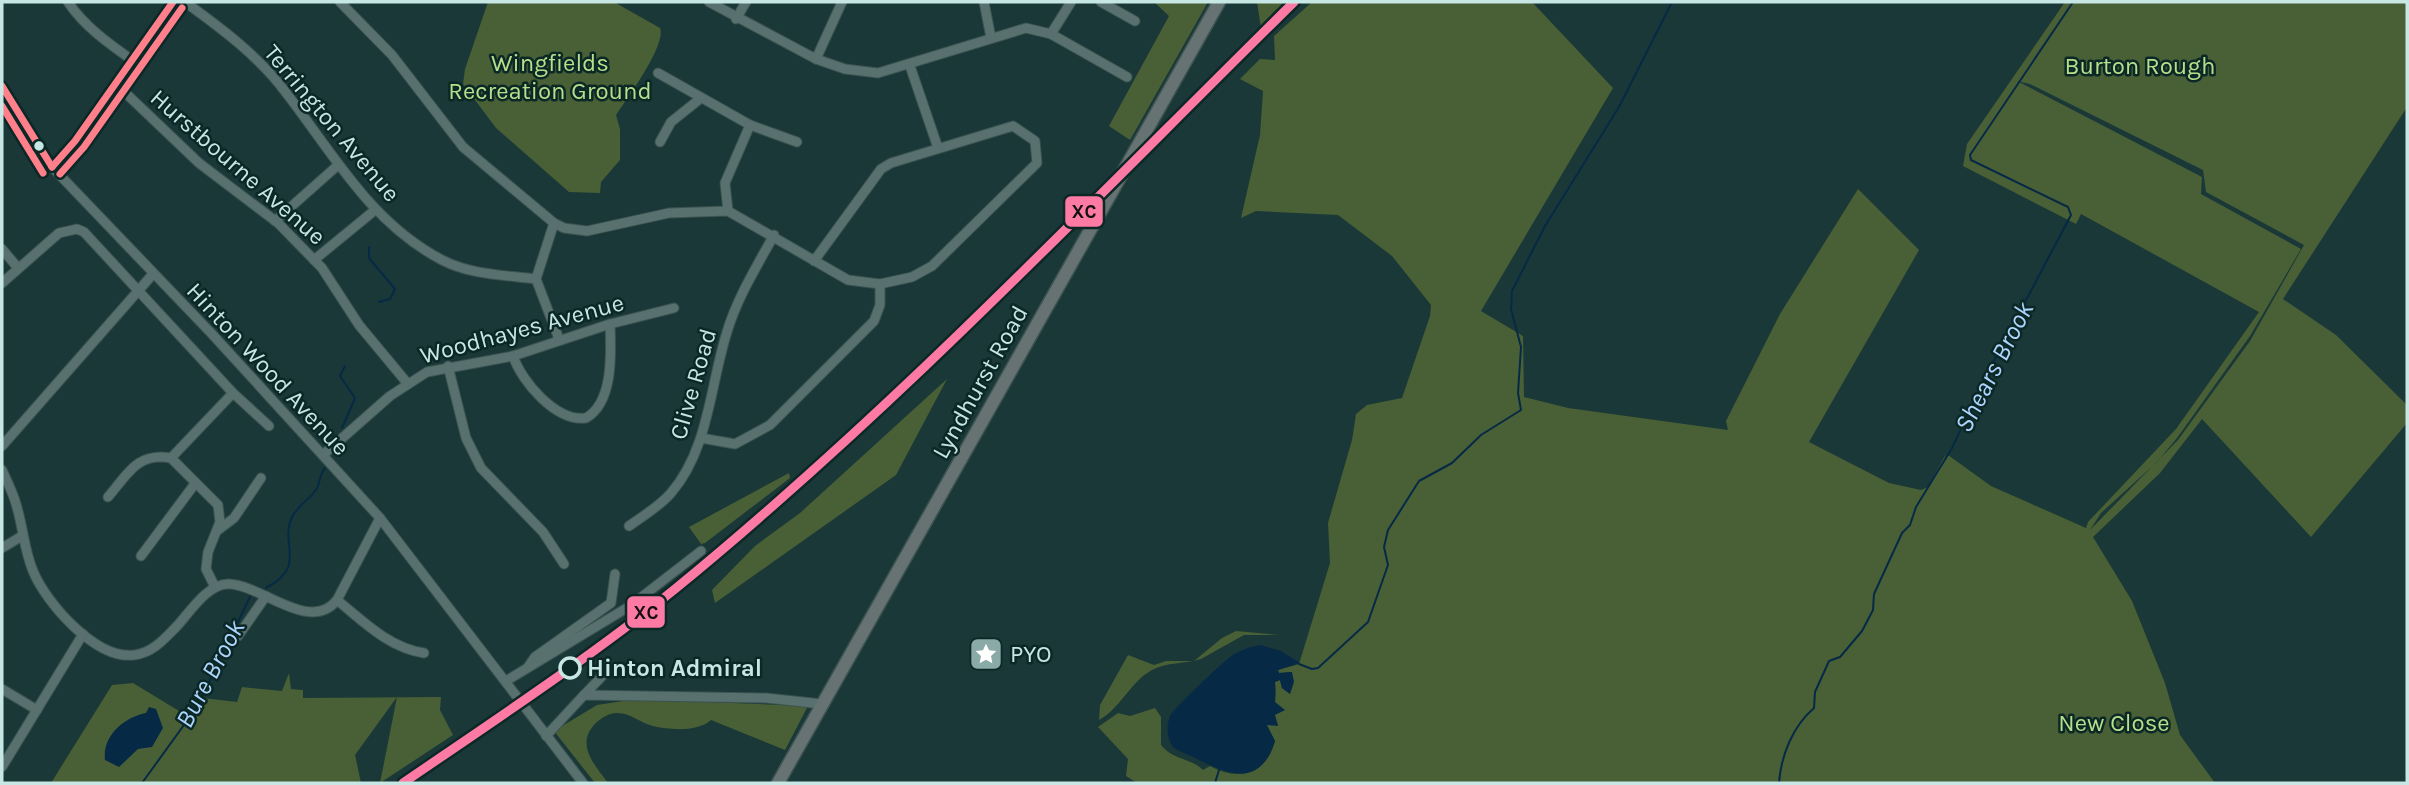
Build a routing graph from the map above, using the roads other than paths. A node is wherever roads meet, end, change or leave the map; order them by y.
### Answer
1 (68, 2) edge
2 (173, 2) edge
3 (184, 2) edge
4 (340, 2) edge
5 (709, 2) edge
6 (746, 2) edge
7 (842, 2) edge
8 (984, 2) edge
9 (1071, 2) edge
10 (1101, 2) edge
11 (1219, 2) edge
12 (736, 19) junction
13 (1135, 21) dead end
14 (1051, 34) junction
15 (991, 37) junction
16 (816, 59) junction
17 (132, 60) junction
18 (910, 65) junction
19 (658, 73) dead end
20 (1127, 77) dead end
21 (115, 83) junction
22 (2, 86) edge
23 (701, 98) junction
24 (6, 102) edge
25 (750, 125) junction
26 (660, 142) dead end
27 (797, 142) dead end
28 (938, 148) junction
29 (337, 166) junction
30 (52, 167) junction
31 (375, 210) junction
32 (728, 211) junction
33 (275, 221) junction
34 (554, 223) junction
35 (774, 235) junction
36 (2, 249) edge
37 (314, 260) junction
38 (814, 261) junction
39 (19, 268) junction
40 (153, 274) junction
41 (536, 279) junction
42 (2, 283) edge
43 (880, 284) junction
44 (137, 291) junction
45 (674, 308) dead end
46 (610, 324) junction
47 (559, 339) junction
48 (513, 356) junction
49 (448, 366) junction
50 (408, 384) junction
51 (233, 393) junction
52 (269, 426) dead end
53 (701, 438) junction
54 (2, 446) edge
55 (323, 455) junction
56 (171, 458) junction
57 (2, 470) edge
58 (261, 478) dead end
59 (194, 485) junction
60 (108, 497) dead end
61 (380, 518) junction
62 (629, 526) dead end
63 (216, 531) junction
64 (22, 536) junction
65 (2, 548) edge
66 (701, 551) dead end
67 (141, 556) dead end
68 (564, 564) dead end
69 (615, 574) dead end
70 (212, 590) junction
71 (265, 596) junction
72 (337, 600) junction
73 (82, 634) junction
74 (239, 636) dead end
75 (424, 653) dead end
76 (527, 668) junction
77 (610, 668) dead end
78 (509, 684) junction
79 (2, 689) edge
80 (584, 695) junction
81 (822, 704) junction
82 (37, 710) junction
83 (544, 733) junction
84 (2, 767) edge
85 (583, 783) edge
86 (778, 783) edge

1 - 17 street
2 - 17 street
3 - 29 street, Terrington Avenue
4 - 34 street
5 - 12 street
6 - 12 street
7 - 16 street
8 - 15 street
9 - 14 street
10 - 13 street
11 - 81 main road, Lyndhurst Road
12 - 16 street
14 - 15 street
14 - 20 street
15 - 18 street
16 - 18 street
17 - 21 street
18 - 28 street
19 - 23 street
21 - 30 street
21 - 33 street, Hurstbourne Avenue
22 - 24 street, Hinton Wood Avenue
23 - 25 street
23 - 26 street
24 - 30 street, Hinton Wood Avenue
25 - 27 street
25 - 32 street
28 - 38 street
28 - 43 street
29 - 31 street, Terrington Avenue
29 - 33 street
30 - 40 street, Hinton Wood Avenue
31 - 37 street
31 - 41 street, Terrington Avenue
32 - 34 street
32 - 35 street
33 - 37 street, Hurstbourne Avenue
34 - 41 street
35 - 38 street
35 - 53 street, Clive Road
36 - 39 street
37 - 50 street, Hurstbourne Avenue
38 - 43 street
39 - 42 street
39 - 44 street
40 - 44 street
40 - 55 street, Hinton Wood Avenue
41 - 47 street
43 - 53 street
44 - 51 street
44 - 54 street
45 - 46 street, Woodhayes Avenue
46 - 47 street, Woodhayes Avenue
46 - 48 street
47 - 48 street, Woodhayes Avenue
48 - 49 street, Woodhayes Avenue
49 - 50 street, Woodhayes Avenue
49 - 68 street
50 - 55 street, Woodhayes Avenue
51 - 52 street
51 - 56 street
53 - 62 street, Clive Road
55 - 61 street, Hinton Wood Avenue
56 - 59 street
56 - 60 street
57 - 64 street
58 - 63 street
59 - 63 street
59 - 67 street
61 - 72 street
61 - 78 street, Hinton Wood Avenue
63 - 70 street
64 - 65 street
64 - 73 street
66 - 76 street
69 - 76 street
70 - 71 street
70 - 73 street
71 - 72 street
71 - 74 street
72 - 75 street
73 - 82 street
76 - 78 street
77 - 80 street
78 - 83 street, Hinton Wood Avenue
79 - 82 street
80 - 81 street
80 - 83 street
81 - 86 main road, Lyndhurst Road
82 - 84 street
83 - 85 street, Hinton Wood Avenue

